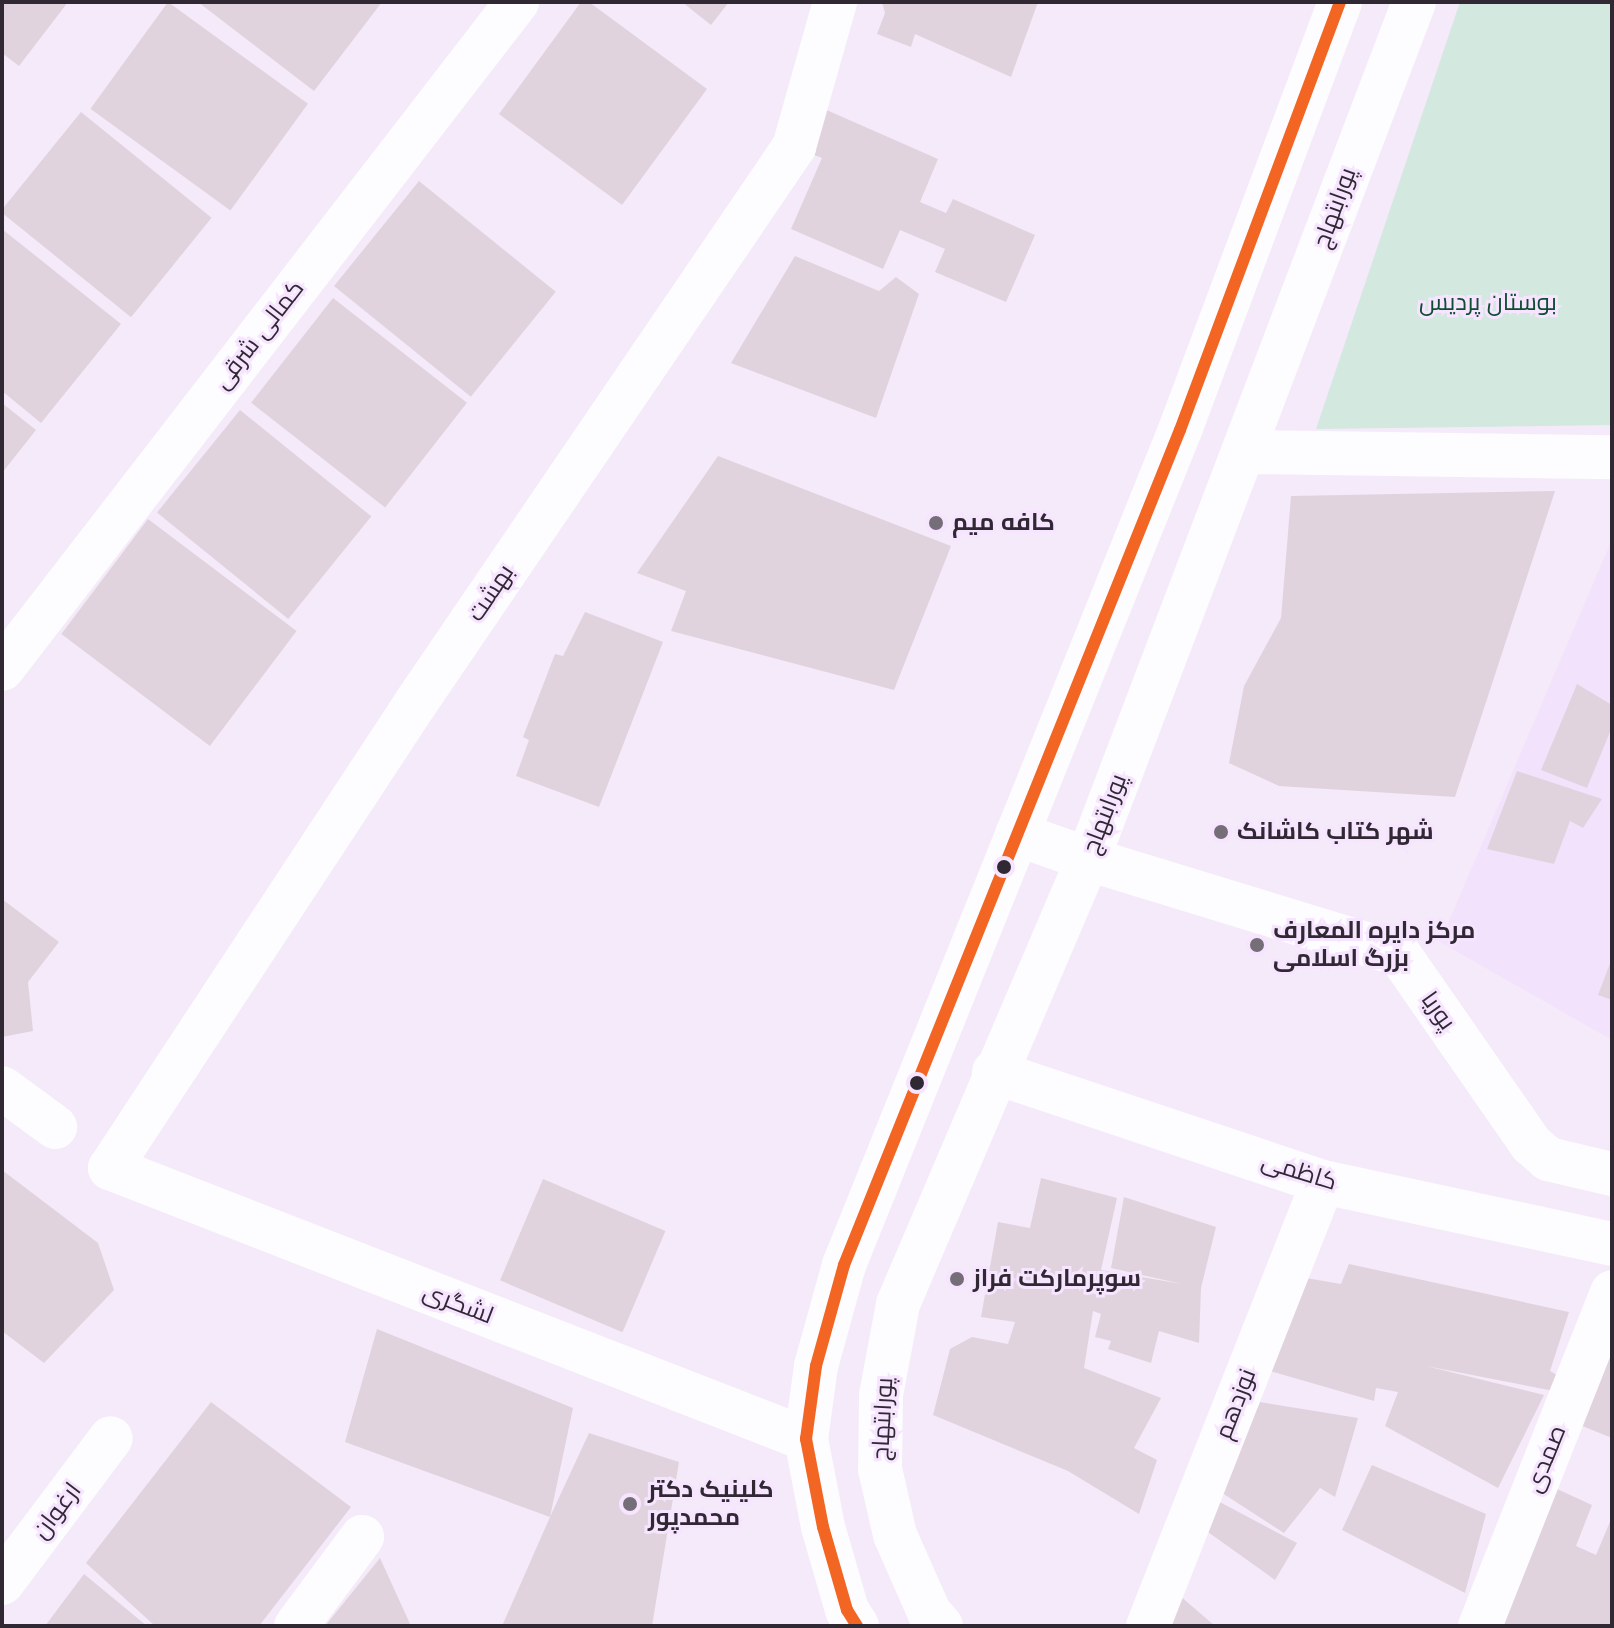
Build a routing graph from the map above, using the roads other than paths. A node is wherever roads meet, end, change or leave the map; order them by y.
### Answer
1 (517, 2) edge
2 (835, 2) edge
3 (1340, 2) edge
4 (1414, 2) edge
5 (1180, 430) junction
6 (1244, 452) junction
7 (1612, 457) edge
8 (2, 669) edge
9 (1017, 834) junction
10 (1088, 859) junction
11 (994, 1072) junction
12 (2, 1088) edge
13 (55, 1127) dead end
14 (110, 1168) joint
15 (1612, 1174) edge
16 (1323, 1182) junction
17 (1612, 1244) edge
18 (1612, 1292) edge
19 (111, 1438) dead end
20 (806, 1439) junction
21 (362, 1537) dead end
22 (2, 1583) edge
23 (844, 1621) edge
24 (296, 1626) edge
25 (941, 1626) edge
26 (1148, 1626) edge
27 (1480, 1626) edge

1 - 8 street, کمالی شرقی
2 - 14 street, بهشت
3 - 5 street
4 - 6 street, پورابتهاج
5 - 6 street
5 - 9 street
6 - 7 street
6 - 10 street, پورابتهاج
9 - 10 street, پوریا
9 - 20 street
10 - 11 street, پورابتهاج
10 - 15 street, پوریا
11 - 16 street, کاظمی
11 - 25 street, پورابتهاج
12 - 13 street
14 - 20 street, لشگری
16 - 17 street, کاظمی
16 - 26 street, نوزدهم
18 - 27 street, صمدی
19 - 22 street, ارغوان
20 - 23 street
21 - 24 street

